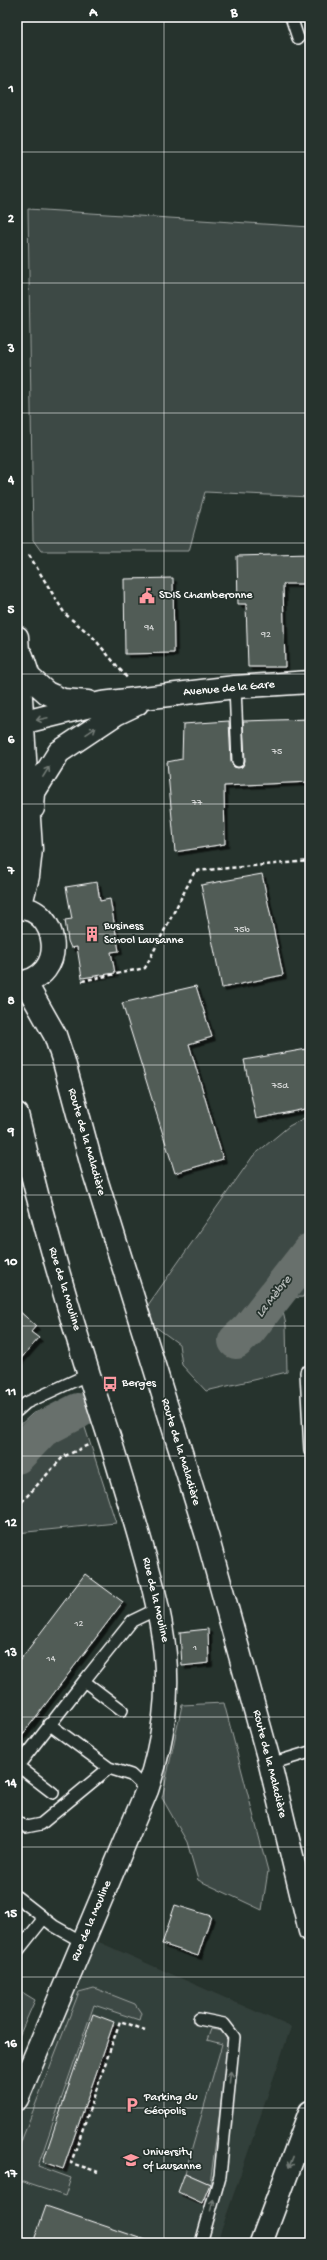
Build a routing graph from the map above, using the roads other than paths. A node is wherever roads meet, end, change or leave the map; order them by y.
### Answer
1 (291, 17) edge
2 (298, 38) dead end
3 (17, 637) edge
4 (17, 643) edge
5 (310, 682) edge
6 (235, 686) junction
7 (149, 699) junction
8 (102, 703) junction
9 (21, 723) junction
10 (238, 761) dead end
11 (31, 849) junction
12 (19, 908) edge
13 (21, 982) edge
14 (17, 1114) edge
15 (306, 1372) dead end
16 (89, 1374) junction
17 (17, 1411) edge
18 (310, 1451) edge
19 (159, 1608) junction
20 (84, 1681) junction
21 (122, 1710) dead end
22 (49, 1724) junction
23 (310, 1752) edge
24 (270, 1764) junction
25 (109, 1768) junction
26 (147, 1790) junction
27 (53, 1793) dead end
28 (17, 1821) edge
29 (17, 1897) edge
30 (44, 1918) junction
31 (310, 1929) edge
32 (84, 1943) junction
33 (17, 1952) edge
34 (199, 2019) dead end
35 (17, 2099) edge
36 (310, 2112) edge
37 (201, 2243) edge
38 (261, 2243) edge

1 - 2 lane
3 - 4 main road
4 - 8 main road, Avenue de la Gare
4 - 9 main road
5 - 6 main road, Avenue de la Gare
6 - 7 main road, Avenue de la Gare
6 - 10 lane
7 - 8 main road, Avenue de la Gare
11 -> 7 main road, Avenue de la Gare
8 -> 9 main road, Avenue de la Gare
9 - 11 main road
11 - 12 main road
12 - 13 main road
13 - 24 main road, Route de la Maladière
14 - 16 main road, Rue de la Mouline
15 - 18 lane
16 - 17 lane
16 - 19 main road, Rue de la Mouline
19 - 20 lane
19 - 26 main road, Rue de la Mouline
20 - 21 lane
20 - 22 lane
22 - 25 lane
22 - 27 lane
23 - 24 lane
24 - 31 main road, Route de la Maladière
25 - 26 lane
25 - 28 lane
26 - 32 main road, Rue de la Mouline
29 - 30 lane
30 - 32 lane
30 - 33 lane
32 - 35 main road, Rue de la Mouline
37 -> 34 lane
36 -> 38 main road

